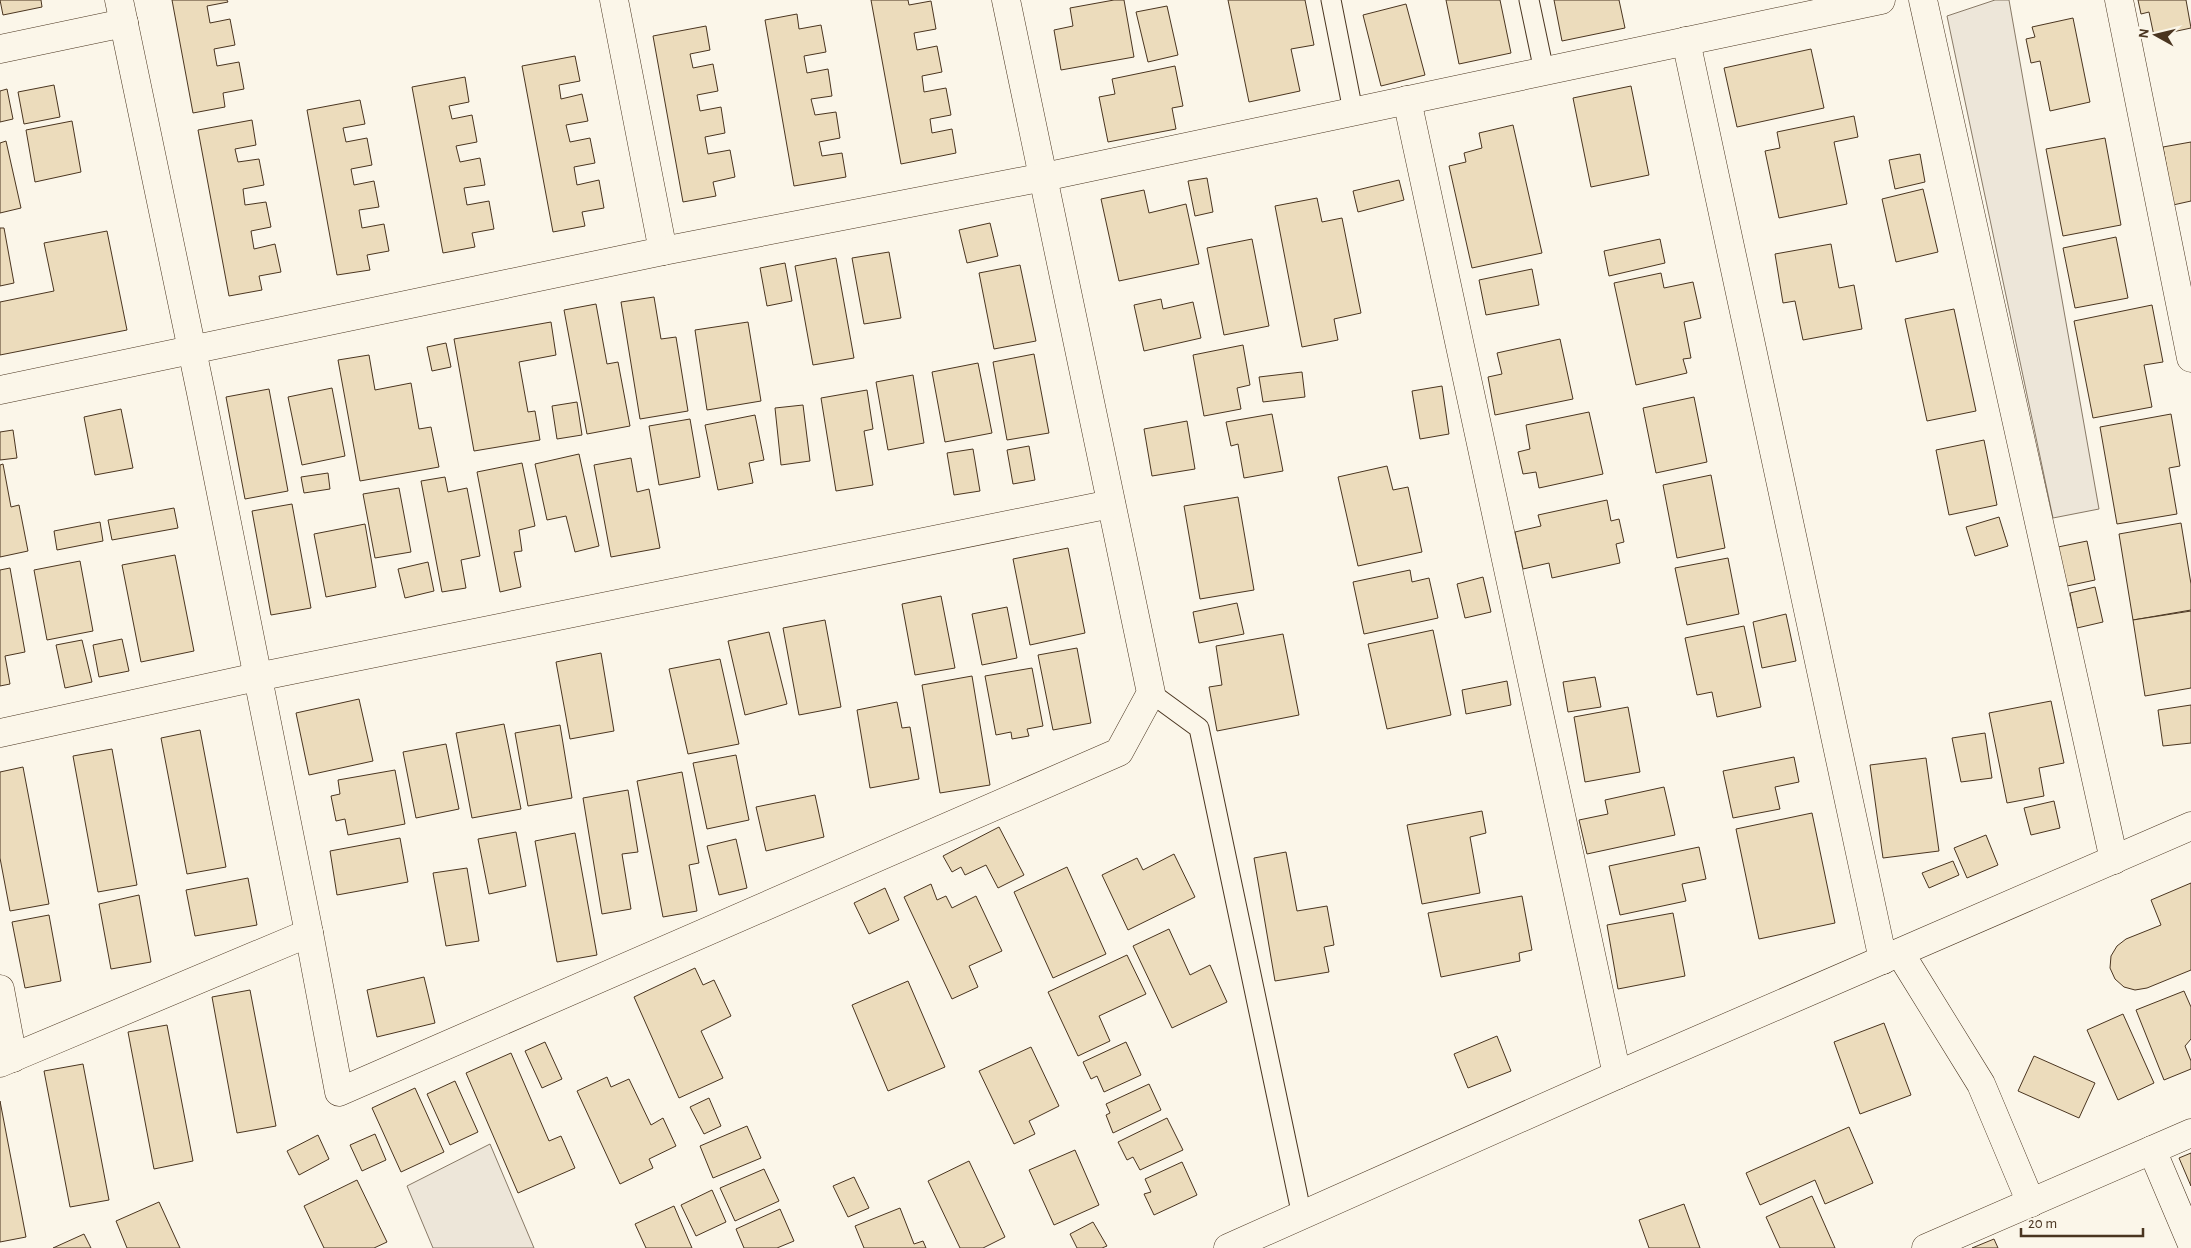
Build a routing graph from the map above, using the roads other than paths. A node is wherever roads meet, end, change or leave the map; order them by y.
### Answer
1 (614, 0) edge
2 (1006, 0) edge
3 (1331, 0) edge
4 (1529, 0) edge
5 (1881, 0) edge
6 (1923, 0) edge
7 (2119, 0) edge
8 (1851, 3) edge
9 (121, 12) edge
10 (1686, 41) junction
11 (0, 49) edge
12 (1544, 71) junction
13 (1407, 100) junction
14 (1353, 111) junction
15 (1044, 177) junction
16 (663, 250) junction
17 (192, 350) junction
18 (2191, 358) edge
19 (0, 390) edge
20 (1111, 504) junction
21 (256, 677) junction
22 (1150, 693) junction
23 (0, 733) edge
24 (2191, 826) edge
25 (2114, 860) junction
26 (309, 932) junction
27 (1891, 956) junction
28 (0, 989) edge
29 (6, 1061) edge
30 (1617, 1075) junction
31 (2191, 1133) edge
32 (2152, 1150) junction
33 (2031, 1203) junction
34 (1302, 1216) junction
35 (2191, 1242) edge
36 (1228, 1248) edge
37 (1926, 1248) edge

1 - 16 street
2 - 15 street
3 - 14 lane
4 - 12 lane
5 - 8 street
6 - 25 street
7 - 18 street
8 - 10 street
9 - 11 street
9 - 17 street
10 - 12 street
10 - 27 street
12 - 13 street
13 - 14 street
13 - 30 street
14 - 15 street
15 - 16 street
15 - 20 street
16 - 17 street
17 - 19 street
17 - 21 street
20 - 21 street
20 - 22 street
21 - 23 street
21 - 26 street
22 - 26 street
22 - 34 lane
24 - 25 street
25 - 27 street
26 - 29 street
27 - 30 street
27 - 33 street
28 - 29 street
30 - 34 street
31 - 32 street
32 - 33 street
32 - 35 street
33 - 37 street
34 - 36 street

